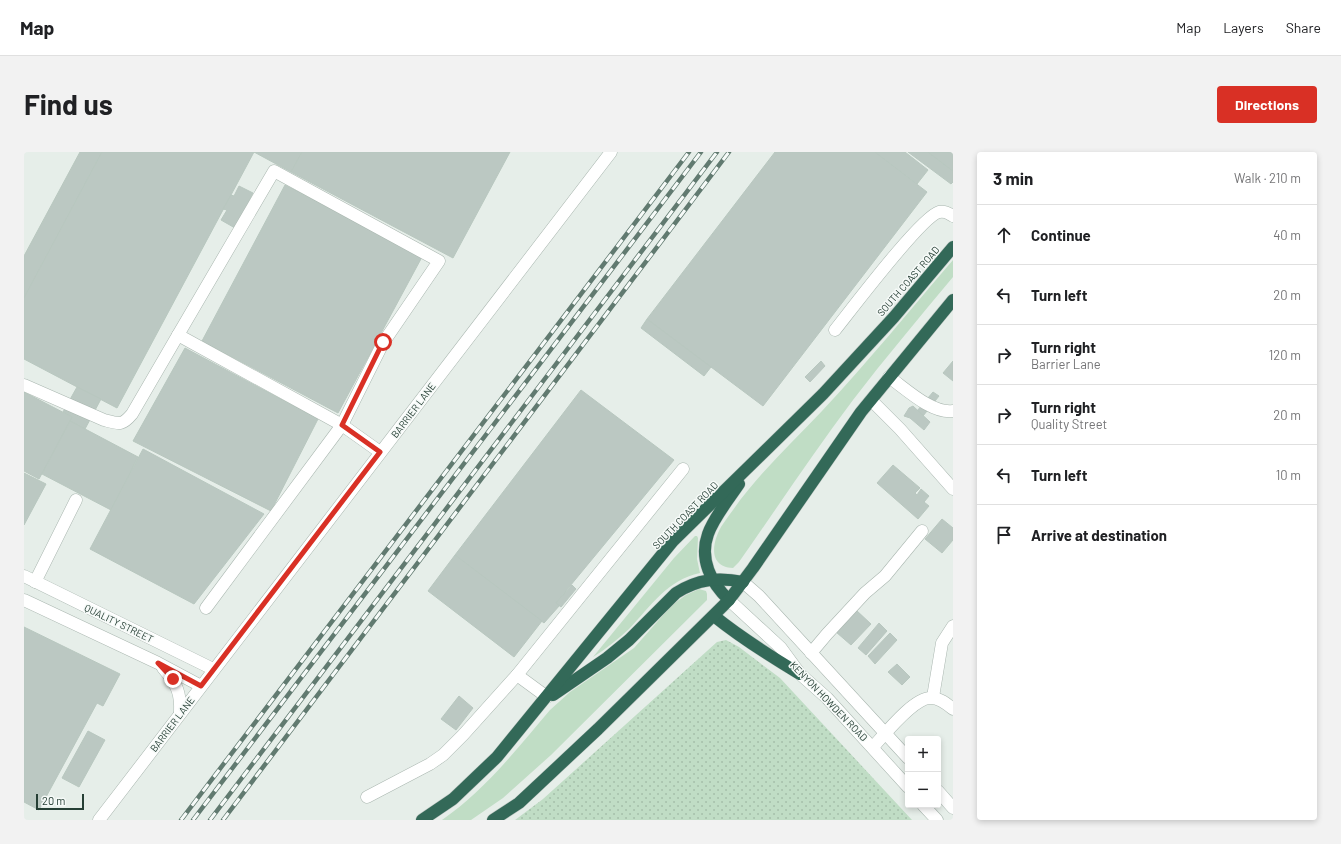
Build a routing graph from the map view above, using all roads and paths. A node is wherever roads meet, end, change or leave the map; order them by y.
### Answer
1 (608, 153) edge
2 (953, 216) edge
3 (953, 247) edge
4 (953, 300) edge
5 (835, 330) dead end
6 (178, 335) junction
7 (890, 377) junction
8 (24, 385) edge
9 (871, 400) junction
10 (953, 411) edge
11 (342, 425) junction
12 (380, 452) junction
13 (749, 467) junction
14 (683, 470) dead end
15 (953, 489) edge
16 (76, 500) dead end
17 (922, 531) dead end
18 (29, 579) edge
19 (712, 580) junction
20 (743, 582) junction
21 (24, 600) edge
22 (729, 600) junction
23 (206, 608) dead end
24 (714, 616) junction
25 (110, 618) junction
26 (953, 626) edge
27 (101, 636) junction
28 (811, 653) junction
29 (158, 663) junction
30 (213, 669) junction
31 (800, 674) junction
32 (517, 675) junction
33 (201, 686) junction
34 (933, 697) junction
35 (545, 700) junction
36 (953, 709) edge
37 (180, 713) junction
38 (886, 734) junction
39 (873, 747) junction
40 (905, 755) edge
41 (905, 784) edge
42 (941, 794) edge
43 (367, 797) dead end
44 (926, 808) edge
45 (953, 808) edge
46 (99, 820) edge
47 (422, 820) edge
48 (493, 820) edge
49 (937, 820) edge

1 - 12 street, BARRIER LANE
2 - 5 street
3 - 13 highway, SOUTH COAST ROAD
4 - 7 highway
6 - 8 street
6 - 11 street
6 - 11 street
7 - 9 highway
7 - 10 street
9 - 15 street
9 - 20 highway
11 - 12 street
11 - 23 street
12 - 30 street, BARRIER LANE
13 - 19 highway
13 - 35 highway, SOUTH COAST ROAD
14 - 32 street
16 - 18 street
17 - 28 street
18 - 25 street, QUALITY STREET
19 - 20 highway
19 - 22 highway
19 - 35 highway
20 - 22 highway
20 - 28 street, KENYON HOWDEN ROAD
21 - 27 street, QUALITY STREET
22 - 24 highway
22 - 31 street, KENYON HOWDEN ROAD
24 - 31 highway
24 - 48 highway
25 - 27 street
25 - 30 street, QUALITY STREET
26 - 34 street
27 - 29 street, QUALITY STREET
28 - 38 street, KENYON HOWDEN ROAD
29 - 33 street, QUALITY STREET
29 - 37 street
30 - 33 street, BARRIER LANE
31 - 39 street, KENYON HOWDEN ROAD
32 - 35 street
32 - 43 street
33 - 37 street, BARRIER LANE
34 - 36 street
34 - 38 street
35 - 47 highway, SOUTH COAST ROAD
37 - 46 street, BARRIER LANE
38 - 39 street
38 - 40 street, KENYON HOWDEN ROAD
39 - 41 street, KENYON HOWDEN ROAD
42 - 45 street
44 - 49 street

